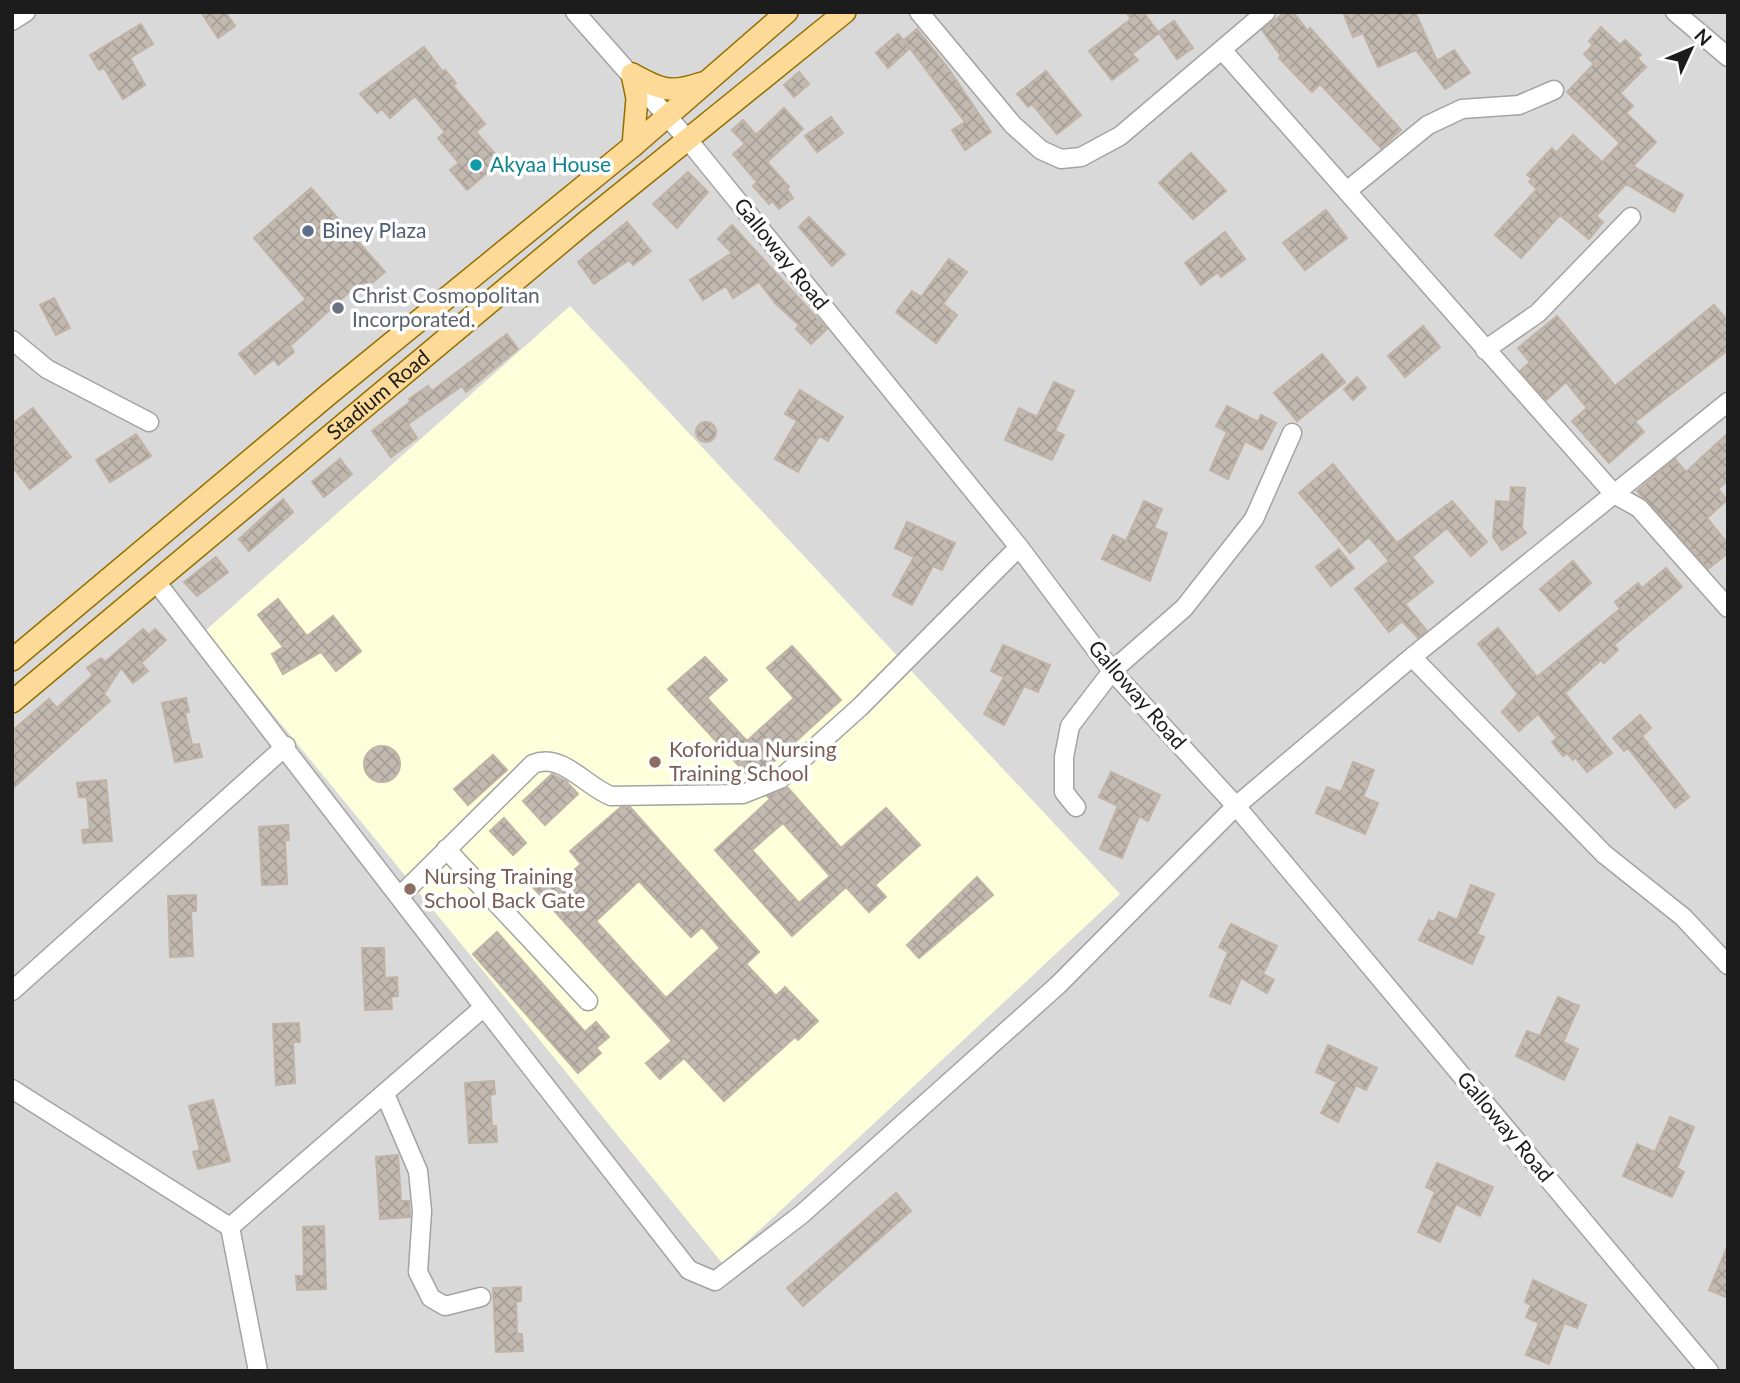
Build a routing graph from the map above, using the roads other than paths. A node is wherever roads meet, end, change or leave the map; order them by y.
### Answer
1 (26, 12) edge
2 (575, 12) edge
3 (788, 12) edge
4 (845, 12) edge
5 (919, 12) edge
6 (1266, 12) edge
7 (1675, 12) edge
8 (12, 21) edge
9 (1223, 51) junction
10 (1728, 57) edge
11 (632, 74) junction
12 (711, 80) junction
13 (1554, 90) dead end
14 (667, 116) junction
15 (688, 140) junction
16 (633, 146) junction
17 (1349, 190) junction
18 (1631, 217) dead end
19 (12, 340) edge
20 (1485, 351) junction
21 (1728, 402) edge
22 (149, 422) dead end
23 (1292, 433) dead end
24 (1614, 494) junction
25 (1019, 547) junction
26 (158, 583) junction
27 (1728, 608) edge
28 (16, 653) edge
29 (1412, 657) junction
30 (1112, 671) junction
31 (12, 702) edge
32 (286, 746) junction
33 (1236, 806) junction
34 (1076, 807) dead end
35 (446, 849) junction
36 (399, 897) junction
37 (1728, 965) edge
38 (12, 991) edge
39 (588, 1001) dead end
40 (484, 1007) junction
41 (12, 1089) edge
42 (384, 1094) junction
43 (230, 1227) junction
44 (481, 1297) dead end
45 (258, 1371) edge
46 (1709, 1371) edge

1 - 8 street
2 - 11 street, Galloway Road
3 - 12 main road, Stadium Road
4 - 15 main road, Stadium Road
5 - 9 street
6 - 9 street
7 - 10 street
9 - 17 street
11 - 12 main road
11 - 14 street, Galloway Road
11 - 16 main road
12 - 14 main road, Stadium Road
13 - 17 street
14 - 15 street, Galloway Road
14 - 16 main road, Stadium Road
15 - 25 street, Galloway Road
15 - 26 main road, Stadium Road
16 - 28 main road, Stadium Road
17 - 20 street
18 - 20 street
19 - 22 street
20 - 24 street
21 - 24 street
23 - 30 street
24 - 27 street
24 - 29 street
25 - 30 street, Galloway Road
25 - 35 street
26 - 31 main road, Stadium Road
26 - 32 street
29 - 33 street
29 - 37 street
30 - 33 street, Galloway Road
30 - 34 street
32 - 36 street
32 - 38 street
33 - 40 street
33 - 46 street, Galloway Road
35 - 36 street
35 - 39 street
36 - 40 street
40 - 42 street
41 - 43 street
42 - 43 street
42 - 44 street
43 - 45 street

